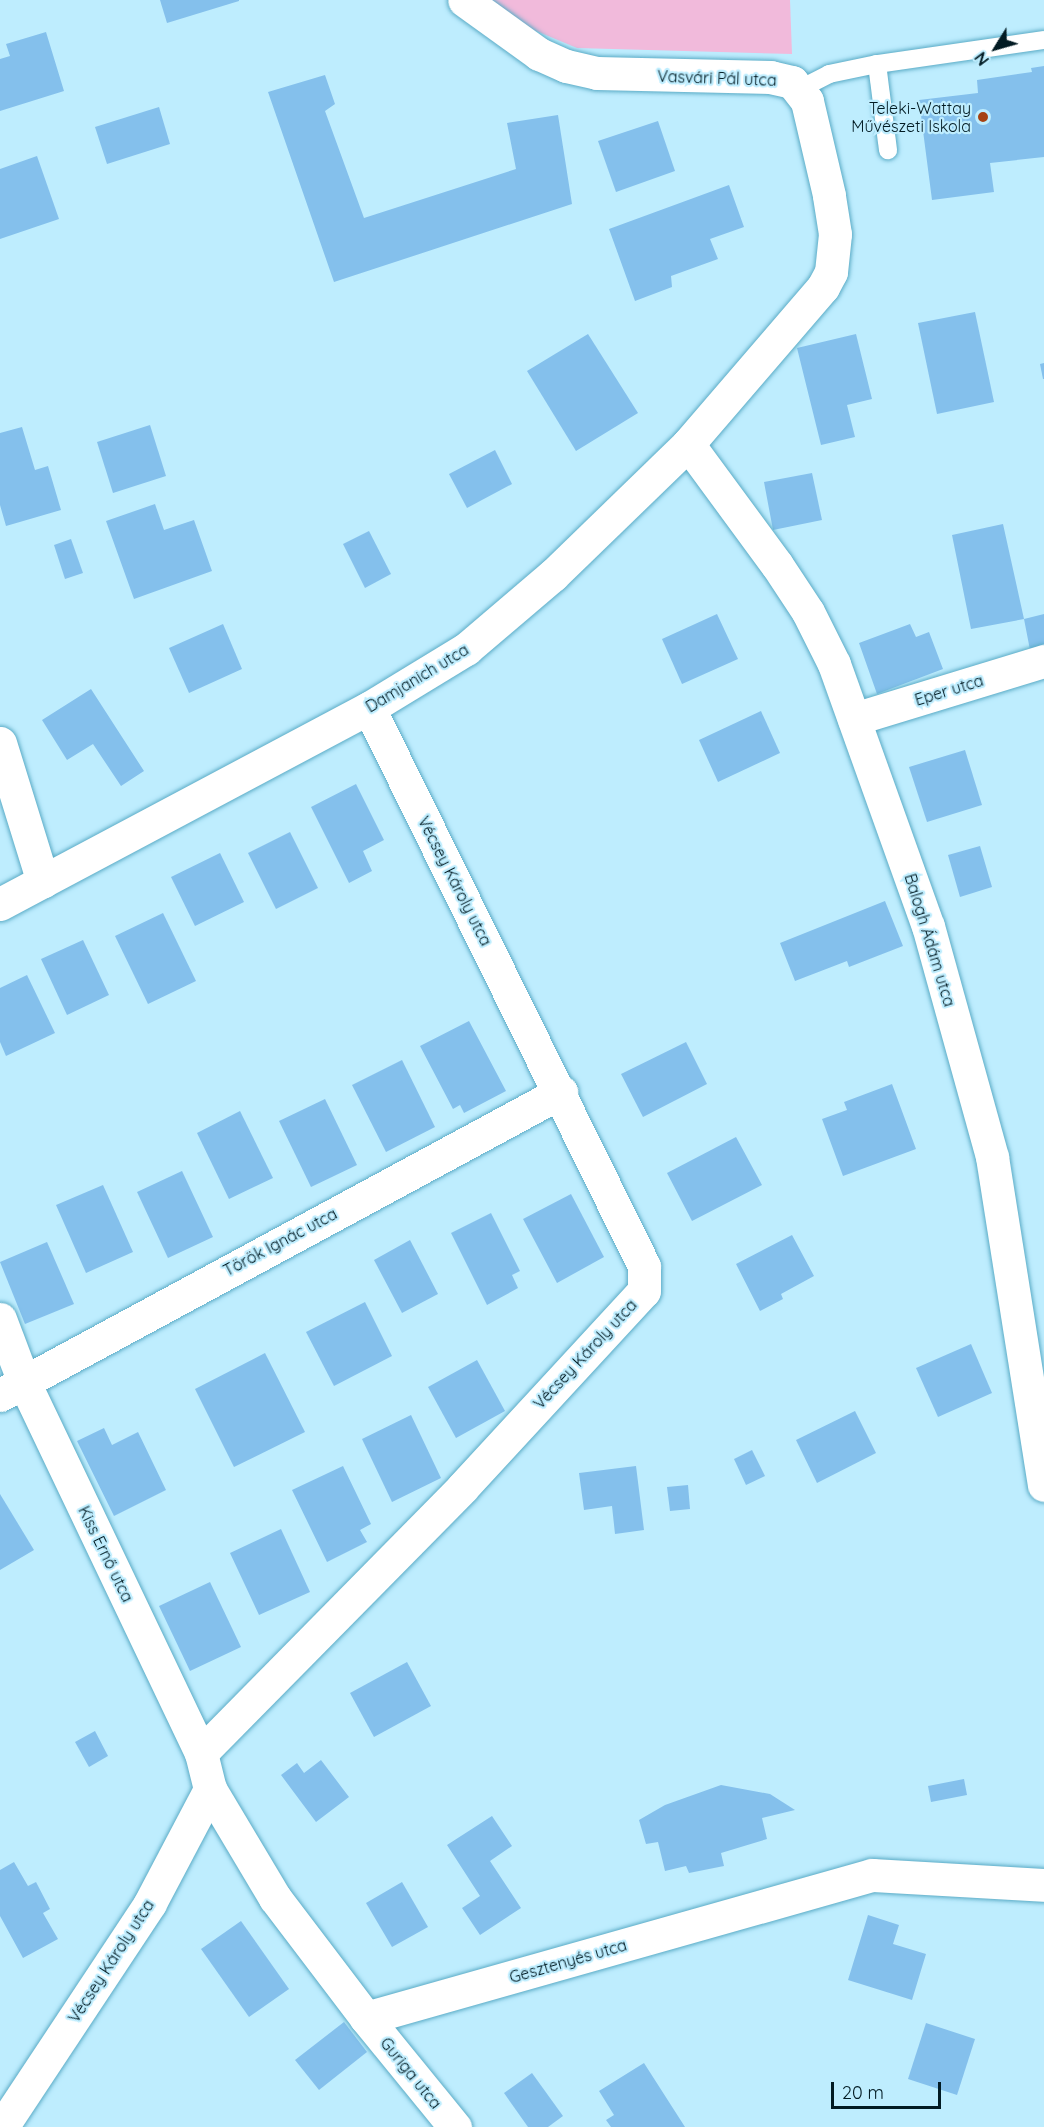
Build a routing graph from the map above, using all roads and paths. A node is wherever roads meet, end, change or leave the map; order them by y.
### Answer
1 (475, 3) edge
2 (1044, 40) edge
3 (877, 64) junction
4 (800, 89) junction
5 (888, 150) dead end
6 (811, 303) joint
7 (688, 444) junction
8 (1044, 661) edge
9 (369, 708) junction
10 (854, 719) junction
11 (0, 743) edge
12 (43, 882) junction
13 (0, 904) edge
14 (561, 1092) junction
15 (0, 1319) edge
16 (11, 1388) edge
17 (1044, 1485) edge
18 (201, 1753) junction
19 (210, 1789) junction
20 (1044, 1885) edge
21 (366, 2018) junction
22 (2, 2127) edge
23 (456, 2127) edge

1 - 4 street, Vasvári Pál utca
2 - 3 lane
3 - 4 lane
3 - 5 lane
4 - 6 street, Vasvári Pál utca
6 - 7 street, Damjanich utca
7 - 9 street, Damjanich utca
7 - 10 street, Balogh Ádám utca
8 - 10 street, Eper utca
9 - 12 street, Damjanich utca
9 - 14 street, Vécsey Károly utca
10 - 17 street, Balogh Ádám utca
11 - 12 street
12 - 13 street, Damjanich utca
14 - 16 street, Török Ignác utca
14 - 18 street, Vécsey Károly utca
15 - 16 street, Kiss Ernő utca
16 - 18 street, Kiss Ernő utca
18 - 19 street, Kiss Ernő utca
19 - 21 street
19 - 22 street, Vécsey Károly utca
20 - 21 street, Gesztenyés utca
21 - 23 street, Guriga utca

